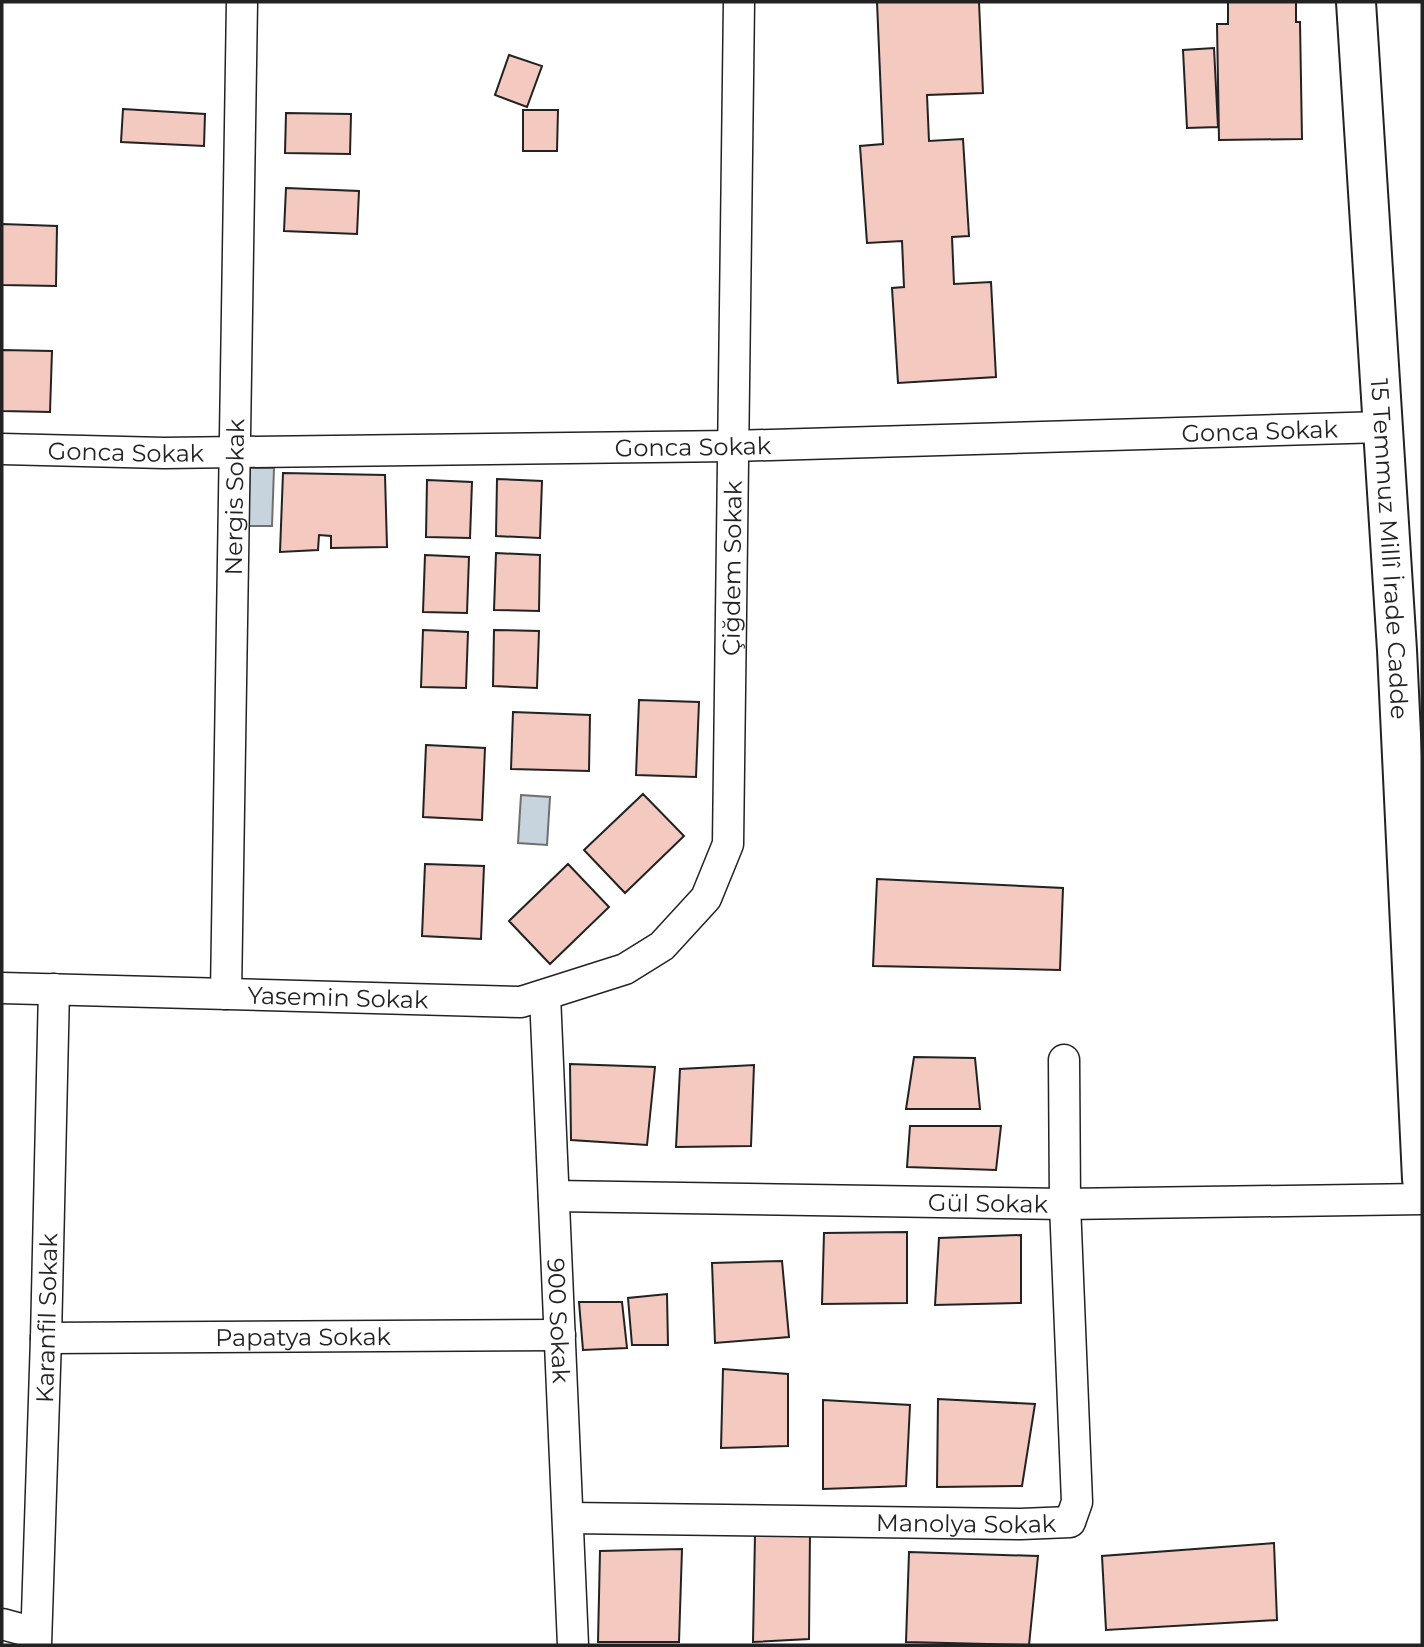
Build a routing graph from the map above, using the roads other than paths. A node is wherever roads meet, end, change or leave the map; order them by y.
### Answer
1 (242, 2) edge
2 (739, 2) edge
3 (1356, 2) edge
4 (1383, 428) junction
5 (733, 446) junction
6 (2, 449) edge
7 (236, 453) junction
8 (662, 946) joint
9 (2, 988) edge
10 (54, 989) junction
11 (226, 994) junction
12 (545, 995) junction
13 (1064, 1060) dead end
14 (1422, 1179) edge
15 (554, 1196) junction
16 (1422, 1199) edge
17 (1065, 1204) junction
18 (560, 1335) junction
19 (46, 1338) junction
20 (569, 1518) junction
21 (2, 1624) edge
22 (36, 1639) edge
23 (573, 1645) edge

1 - 7 street, Nergis Sokak
2 - 5 street, Çiğdem Sokak
3 - 4 main road, 15 Temmuz Millî İrade Cadde
4 - 5 street, Gonca Sokak
4 - 14 main road, 15 Temmuz Millî İrade Cadde
5 - 7 street, Gonca Sokak
5 - 8 street, Çiğdem Sokak
6 - 7 street, Gonca Sokak
7 - 11 street, Nergis Sokak
8 - 12 street, Yasemin Sokak
9 - 10 street, Yasemin Sokak
10 - 11 street, Yasemin Sokak
10 - 19 street, Karanfil Sokak
11 - 12 street, Yasemin Sokak
12 - 15 street, 900 Sokak
13 - 17 street, Manolya Sokak
15 - 17 street, Gül Sokak
15 - 18 street, 900 Sokak
16 - 17 street, Gül Sokak
17 - 20 street, Manolya Sokak
18 - 19 street, Papatya Sokak
18 - 20 street, 900 Sokak
19 - 22 street, Karanfil Sokak
20 - 23 street, 900 Sokak
21 - 22 street

